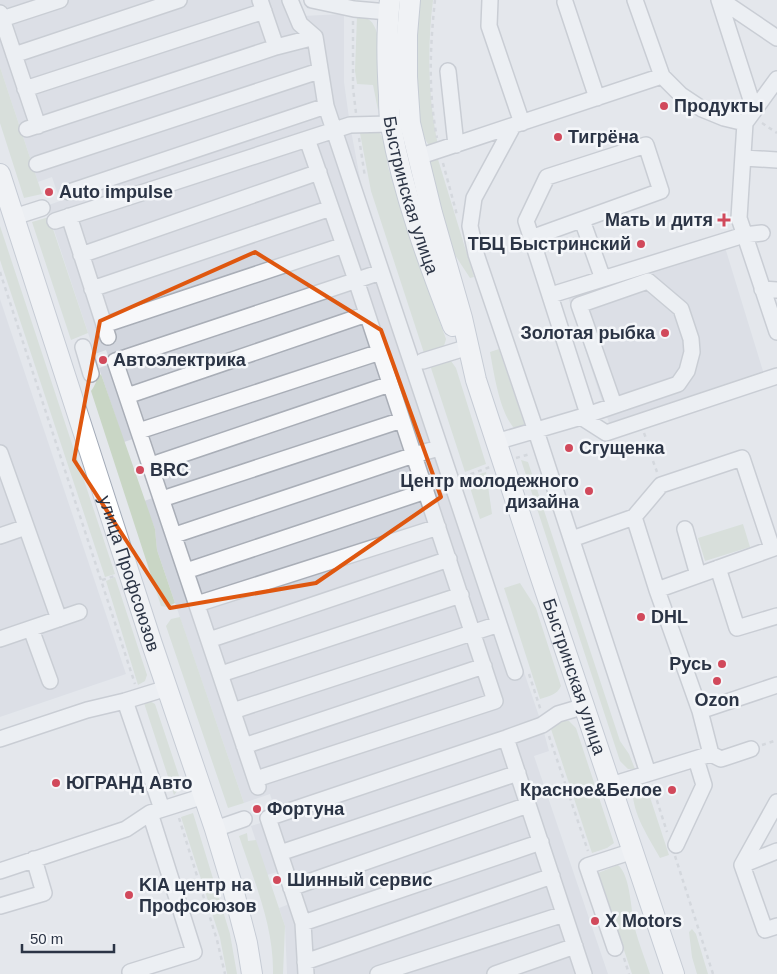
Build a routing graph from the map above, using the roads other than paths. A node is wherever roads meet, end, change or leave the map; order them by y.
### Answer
1 (60, 0) edge
2 (179, 0) edge
3 (290, 0) edge
4 (312, 0) edge
5 (410, 0) edge
6 (490, 0) edge
7 (635, 0) edge
8 (720, 0) edge
9 (565, 2) dead end
10 (262, 6) edge
11 (389, 6) edge
12 (1, 16) edge
13 (315, 37) junction
14 (777, 38) edge
15 (276, 47) junction
16 (14, 55) junction
17 (319, 71) junction
18 (448, 71) dead end
19 (662, 76) junction
20 (777, 79) edge
21 (25, 89) junction
22 (597, 98) junction
23 (326, 106) junction
24 (750, 116) junction
25 (390, 124) junction
26 (517, 125) junction
27 (335, 130) junction
28 (307, 139) junction
29 (456, 145) junction
30 (418, 158) junction
31 (744, 158) junction
32 (777, 160) edge
33 (37, 164) dead end
34 (319, 172) junction
35 (0, 174) edge
36 (69, 192) dead end
37 (42, 208) dead end
38 (331, 208) junction
39 (14, 217) junction
40 (582, 220) junction
41 (762, 233) dead end
42 (744, 235) junction
43 (531, 238) junction
44 (344, 244) junction
45 (81, 255) junction
46 (381, 272) junction
47 (602, 279) junction
48 (356, 280) junction
49 (92, 289) junction
50 (769, 290) edge
51 (551, 295) junction
52 (367, 314) junction
53 (776, 328) edge
54 (83, 347) dead end
55 (462, 349) junction
56 (380, 352) junction
57 (424, 361) dead end
58 (64, 372) junction
59 (777, 376) edge
60 (476, 380) junction
61 (390, 384) junction
62 (127, 396) junction
63 (614, 405) junction
64 (584, 415) junction
65 (402, 420) junction
66 (139, 431) junction
67 (536, 431) junction
68 (496, 442) junction
69 (439, 448) junction
70 (0, 453) edge
71 (414, 455) junction
72 (151, 465) junction
73 (426, 491) junction
74 (162, 499) junction
75 (634, 517) junction
76 (26, 527) junction
77 (438, 527) junction
78 (685, 529) dead end
79 (175, 535) junction
80 (0, 536) edge
81 (572, 539) junction
82 (775, 547) edge
83 (449, 559) junction
84 (718, 568) junction
85 (186, 570) junction
86 (698, 575) junction
87 (657, 590) junction
88 (461, 595) junction
89 (198, 604) junction
90 (79, 612) dead end
91 (777, 616) edge
92 (59, 619) junction
93 (499, 624) junction
94 (31, 628) junction
95 (473, 631) junction
96 (0, 639) edge
97 (209, 640) junction
98 (484, 666) junction
99 (521, 669) road end
100 (221, 674) junction
101 (50, 681) dead end
102 (777, 685) edge
103 (167, 688) junction
104 (132, 699) junction
105 (584, 706) junction
106 (232, 710) junction
107 (700, 711) junction
108 (506, 738) junction
109 (0, 739) edge
110 (244, 746) junction
111 (752, 749) dead end
112 (704, 756) junction
113 (518, 773) junction
114 (648, 773) junction
115 (610, 784) junction
116 (204, 796) junction
117 (777, 802) edge
118 (528, 805) junction
119 (162, 809) junction
120 (244, 819) dead end
121 (215, 829) junction
122 (541, 842) junction
123 (672, 843) road end
124 (633, 851) junction
125 (777, 851) edge
126 (280, 853) junction
127 (34, 859) junction
128 (742, 865) junction
129 (0, 871) edge
130 (552, 876) junction
131 (291, 888) junction
132 (0, 906) edge
133 (564, 914) junction
134 (303, 923) junction
135 (777, 926) edge
136 (575, 946) junction
137 (619, 952) road end
138 (305, 968) edge
139 (130, 972) dead end
140 (252, 974) edge
141 (378, 974) edge
142 (495, 974) edge
143 (584, 974) edge
144 (674, 974) edge

1 - 12 lane
2 - 16 lane
3 - 13 lane
4 - 11 lane
5 - 30 main road, Быстринская улица
6 - 26 lane
7 - 19 lane
8 - 14 lane
8 - 24 lane
9 - 22 lane
10 - 15 lane
10 - 21 lane
11 - 25 main road, Быстринская улица
12 - 16 lane
13 - 15 lane
13 - 17 lane
15 - 21 lane
16 - 21 lane
17 - 23 lane
17 - 33 lane
18 - 29 lane
19 - 22 lane
19 - 24 lane
20 - 24 lane
22 - 26 lane
23 - 27 lane
23 - 36 lane
24 - 31 lane
25 - 27 lane
25 - 55 main road, Быстринская улица
26 - 29 lane
26 - 67 lane
27 - 28 lane
27 - 46 lane
28 - 34 lane
28 - 45 lane
29 - 30 lane
30 - 60 main road, Быстринская улица
31 - 32 lane
31 - 42 lane
34 - 38 lane
34 - 45 lane
35 - 39 main road, улица Профсоюзов
37 - 39 lane
38 - 44 lane
38 - 49 lane
39 - 58 main road, улица Профсоюзов
40 - 43 lane
40 - 43 lane
40 - 47 lane
41 - 42 lane
42 - 47 lane
42 - 50 lane
43 - 51 lane
44 - 48 lane
44 - 49 lane
45 - 49 lane
46 - 48 lane
46 - 69 lane
47 - 51 lane
48 - 52 lane
48 - 62 lane
50 - 53 lane
51 - 64 lane
52 - 56 lane
52 - 62 lane
54 - 58 lane
55 - 57 lane
55 - 60 main road, Быстринская улица
56 - 61 lane
56 - 66 lane
58 - 103 main road, улица Профсоюзов
59 - 64 lane
60 - 68 main road, Быстринская улица
61 - 65 lane
61 - 72 lane
62 - 66 lane
63 - 63 lane
63 - 64 lane
64 - 67 lane
65 - 71 lane
65 - 74 lane
66 - 72 lane
67 - 68 lane
67 - 81 lane
68 - 105 main road, Быстринская улица
69 - 71 lane
69 - 93 lane
70 - 76 lane
71 - 73 lane
71 - 79 lane
72 - 74 lane
73 - 77 lane
73 - 85 lane
74 - 79 lane
75 - 81 lane
75 - 82 lane
75 - 87 lane
76 - 80 lane
76 - 92 lane
77 - 83 lane
77 - 89 lane
78 - 86 lane
79 - 85 lane
81 - 114 lane
82 - 84 lane
83 - 88 lane
83 - 97 lane
84 - 86 lane
84 - 91 lane
85 - 89 lane
86 - 87 lane
87 - 107 lane
88 - 95 lane
88 - 100 lane
89 - 97 lane
90 - 92 lane
92 - 94 lane
93 - 95 lane
93 - 99 lane
94 - 96 lane
94 - 101 lane
95 - 98 lane
95 - 106 lane
97 - 100 lane
98 - 110 lane
98 - 110 lane
100 - 106 lane
102 - 107 lane
103 - 104 lane
103 - 116 main road, улица Профсоюзов
104 - 109 lane
104 - 119 lane
105 - 108 lane
105 - 115 main road, Быстринская улица
106 - 110 lane
107 - 112 lane
108 - 113 lane
108 - 126 lane
111 - 112 lane
112 - 114 lane
112 - 123 lane
113 - 118 lane
113 - 126 lane
114 - 115 lane
115 - 124 main road, Быстринская улица
116 - 119 lane
116 - 121 main road, улица Профсоюзов
117 - 128 lane
118 - 122 lane
118 - 131 lane
119 - 127 lane
119 - 139 lane
120 - 121 lane
121 - 140 main road, улица Профсоюзов
122 - 130 lane
122 - 134 lane
124 - 137 lane
124 - 144 main road, Быстринская улица
125 - 128 lane
126 - 131 lane
127 - 129 lane
127 - 132 lane
128 - 135 lane
130 - 133 lane
130 - 138 lane
131 - 134 lane
133 - 136 lane
133 - 141 lane
134 - 138 lane
136 - 142 lane
136 - 143 lane

